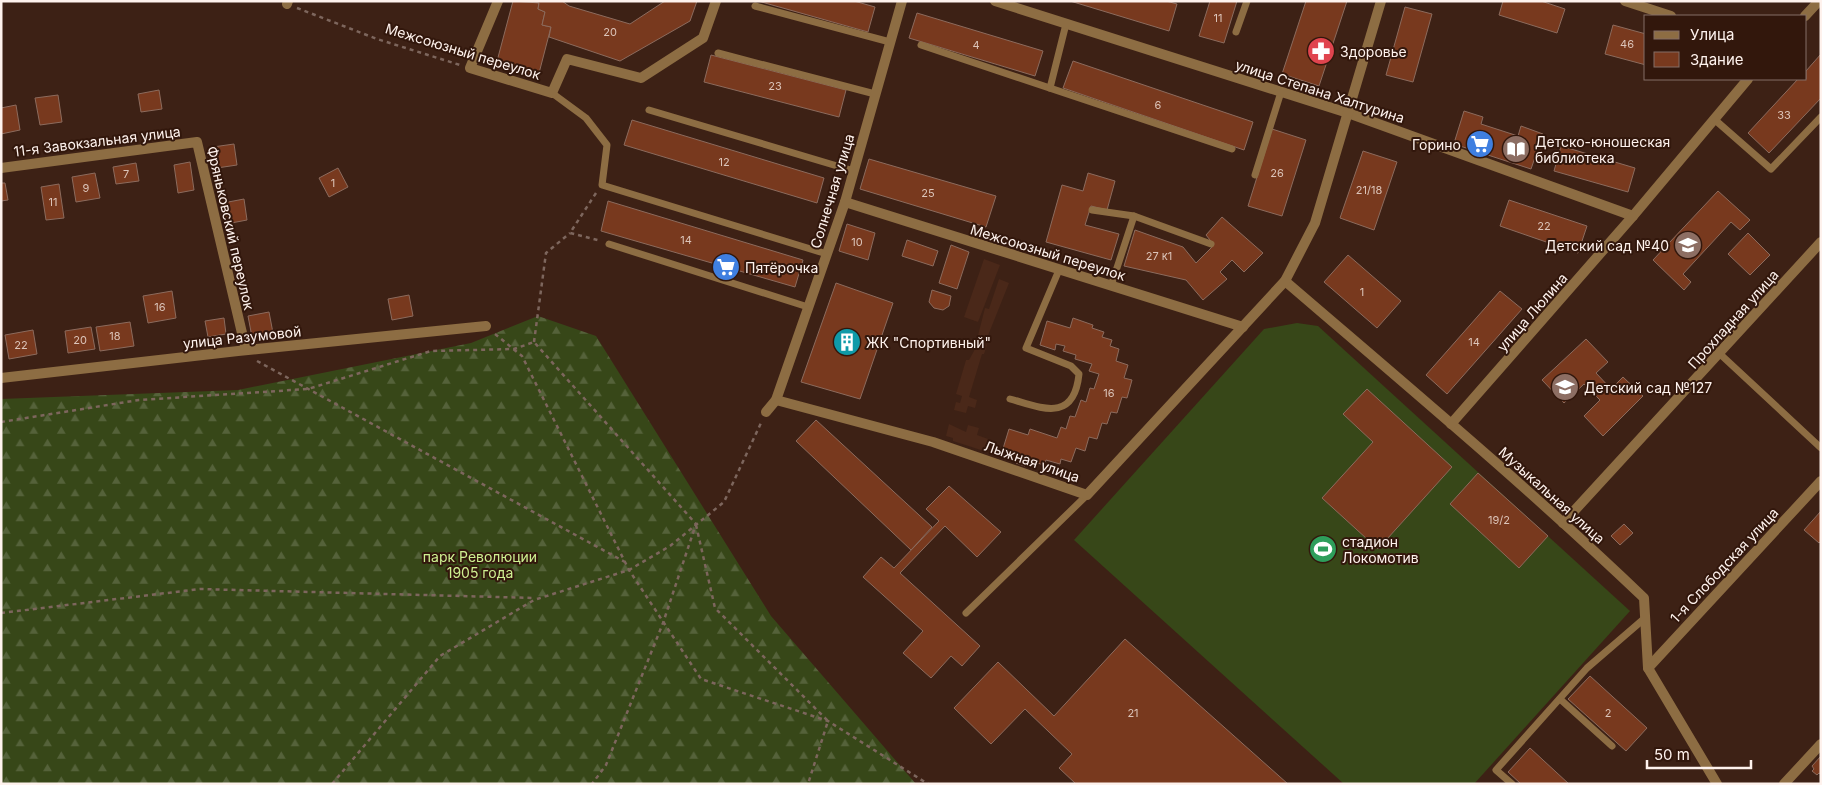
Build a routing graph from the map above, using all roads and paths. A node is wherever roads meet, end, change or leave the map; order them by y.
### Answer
1 (498, 1) edge
2 (716, 1) edge
3 (902, 1) edge
4 (995, 1) edge
5 (1247, 1) edge
6 (1381, 1) edge
7 (1625, 1) edge
8 (1819, 1) edge
9 (287, 3) edge
10 (755, 6) dead end
11 (1668, 15) edge
12 (1806, 15) edge
13 (1066, 24) junction
14 (1236, 32) dead end
15 (890, 42) junction
16 (921, 45) dead end
17 (718, 53) dead end
18 (470, 68) junction
19 (1747, 80) edge
20 (1050, 88) junction
21 (1281, 92) junction
22 (552, 94) junction
23 (875, 94) junction
24 (649, 110) dead end
25 (1348, 113) junction
26 (1821, 117) edge
27 (1714, 119) junction
28 (197, 142) joint
29 (1232, 149) dead end
30 (1, 168) edge
31 (854, 171) junction
32 (1255, 175) dead end
33 (602, 185) junction
34 (845, 202) junction
35 (1092, 210) dead end
36 (1134, 216) junction
37 (1634, 216) junction
38 (570, 233) junction
39 (1821, 242) edge
40 (609, 244) joint
41 (1211, 244) dead end
42 (826, 254) junction
43 (1059, 270) junction
44 (1285, 281) junction
45 (1111, 286) junction
46 (808, 306) junction
47 (486, 326) joint
48 (1243, 327) junction
49 (534, 342) junction
50 (514, 349) junction
51 (242, 350) junction
52 (1720, 354) junction
53 (1, 378) edge
54 (308, 389) junction
55 (1010, 399) dead end
56 (776, 400) junction
57 (766, 412) joint
58 (1, 422) edge
59 (1451, 424) junction
60 (1821, 448) edge
61 (1821, 481) edge
62 (1087, 495) junction
63 (1563, 523) junction
64 (696, 524) junction
65 (625, 562) junction
66 (629, 570) junction
67 (539, 598) junction
68 (1, 613) edge
69 (966, 613) dead end
70 (1645, 618) junction
71 (663, 623) junction
72 (1648, 668) junction
73 (1560, 699) junction
74 (828, 720) junction
75 (1821, 744) edge
76 (1612, 746) dead end
77 (332, 784) edge
78 (592, 784) edge
79 (808, 784) edge
80 (928, 784) edge
81 (1512, 784) edge
82 (1717, 784) edge
83 (1784, 784) edge

1 - 18 street
2 - 22 street, Межсоюзный переулок
3 - 15 street, Солнечная улица
4 - 13 street, улица Степана Халтурина
5 - 14 lane
6 - 25 street, Лыжная улица
7 - 11 street
8 - 12 street
9 - 18 path, Межсоюзный переулок
10 - 15 lane
13 - 20 lane
13 - 21 street, улица Степана Халтурина
15 - 23 street, Солнечная улица
16 - 20 lane
17 - 23 lane
18 - 22 street, Межсоюзный переулок
19 - 27 street, улица Люлина
20 - 29 lane
21 - 25 street, улица Степана Халтурина
21 - 32 lane
22 - 33 lane
23 - 31 street, Солнечная улица
24 - 31 lane
25 - 37 street, улица Степана Халтурина
25 - 44 street, Лыжная улица
26 - 27 lane
27 - 37 street, улица Люлина
28 - 30 street, 11-я Завокзальная улица
28 - 51 street, Фряньковский переулок
31 - 34 street, Солнечная улица
33 - 38 path
33 - 42 lane
34 - 42 street, Солнечная улица
34 - 43 street, Межсоюзный переулок
35 - 36 lane
36 - 41 lane
36 - 45 lane
37 - 59 street, улица Люлина
38 - 40 path
38 - 49 path
39 - 52 street, Прохладная улица
40 - 46 lane
42 - 46 street, Солнечная улица
43 - 45 street, Межсоюзный переулок
43 - 55 lane
44 - 48 street, Лыжная улица
44 - 59 street, Музыкальная улица
45 - 48 street, Межсоюзный переулок
46 - 56 street, Солнечная улица
47 - 50 path
47 - 51 street, улица Разумовой
48 - 62 street, Лыжная улица
49 - 50 path
49 - 64 path
50 - 54 path
50 - 65 path
51 - 53 street, улица Разумовой
51 - 54 path
52 - 60 lane
52 - 63 street, Прохладная улица
54 - 58 path
54 - 65 path
56 - 57 street, Солнечная улица
56 - 62 street, Лыжная улица
57 - 64 path
59 - 63 street, Музыкальная улица
61 - 72 street, 1-я Слободская улица
62 - 69 lane
63 - 70 street, Музыкальная улица
64 - 66 path
64 - 71 path
64 - 74 path
65 - 66 path
66 - 67 path
66 - 71 path
67 - 68 path
67 - 77 path
70 - 72 street, Музыкальная улица
70 - 73 lane
71 - 74 path
71 - 78 path
72 - 82 street, Музыкальная улица
73 - 76 lane
73 - 81 lane
74 - 79 path
74 - 80 path
75 - 83 street

